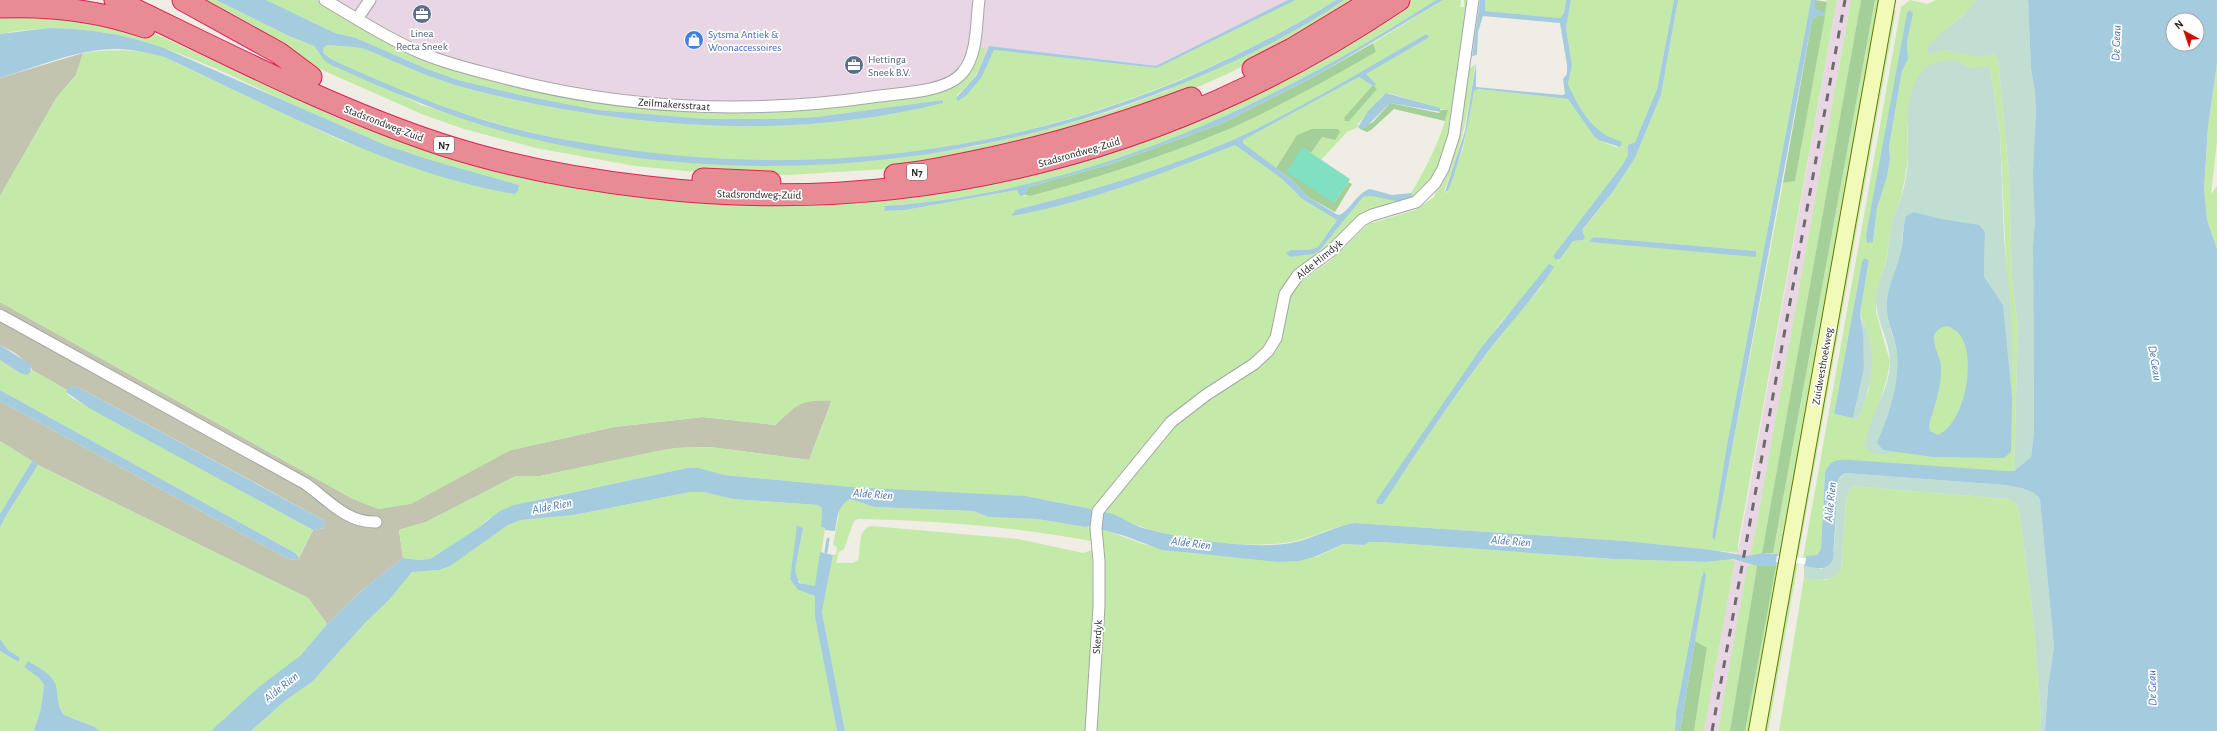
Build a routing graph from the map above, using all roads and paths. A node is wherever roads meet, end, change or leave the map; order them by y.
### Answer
1 (115, 0) edge
2 (149, 0) edge
3 (183, 0) edge
4 (325, 0) edge
5 (370, 0) edge
6 (979, 0) edge
7 (1373, 0) edge
8 (1399, 0) edge
9 (1473, 0) edge
10 (1887, 0) edge
11 (0, 7) edge
12 (357, 19) junction
13 (311, 77) junction
14 (288, 82) junction
15 (0, 315) edge
16 (376, 522) dead end
17 (1096, 544) joint
18 (1091, 731) edge
19 (1757, 731) edge

1 - 14 highway, Stadsrondweg-Zuid / N7
2 - 13 highway, Stadsrondweg-Zuid / N7
3 - 13 highway, N7
4 - 12 street, Zeilmakersstraat
5 - 12 street
6 - 12 street, Zeilmakersstraat
7 - 13 highway, Stadsrondweg-Zuid / N7
8 - 14 highway, Stadsrondweg-Zuid / N7
9 - 17 street, Alde Himdyk
10 - 19 street, Zuidwesthoekweg
11 - 14 highway, N7
15 - 16 street
17 - 18 street, Skerdyk

